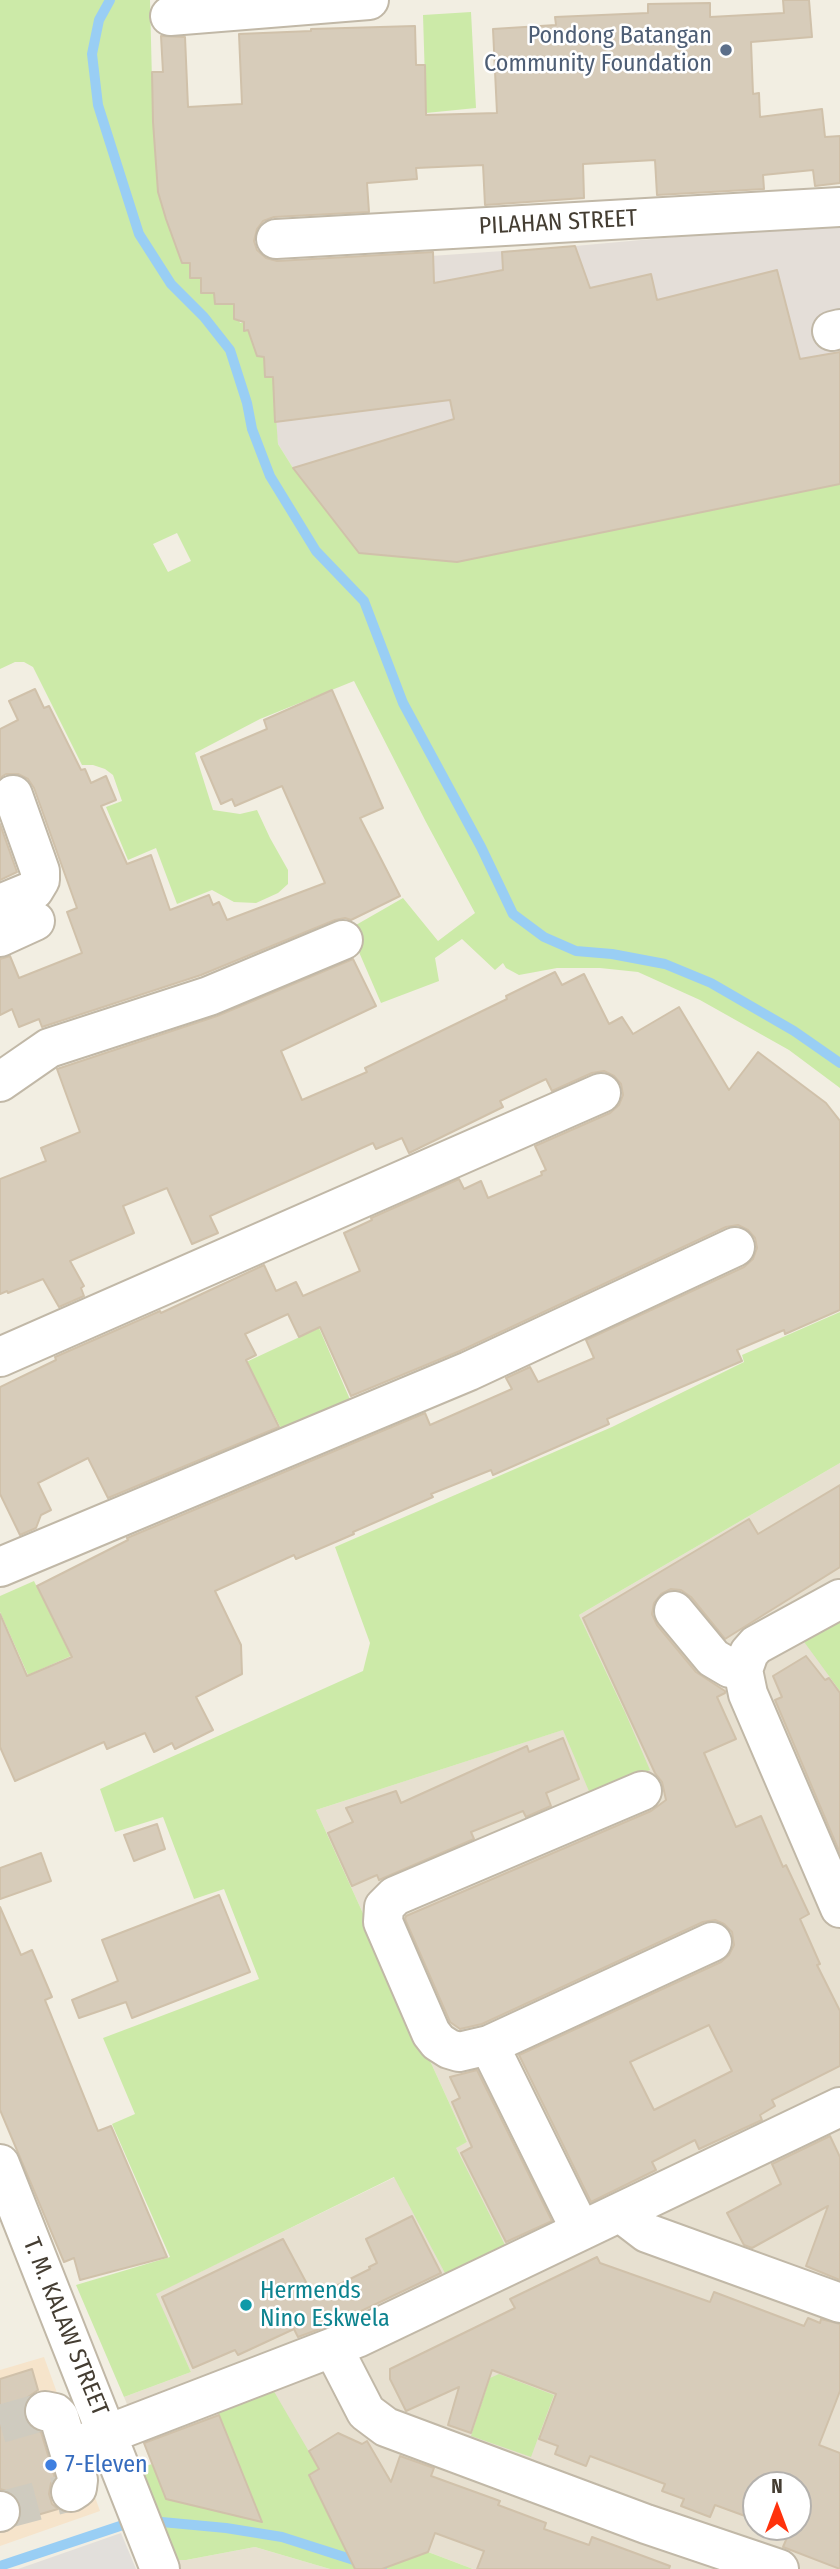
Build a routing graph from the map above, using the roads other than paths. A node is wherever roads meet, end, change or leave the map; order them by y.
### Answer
1 (369, 0) edge
2 (170, 16) dead end
3 (840, 207) edge
4 (276, 239) dead end
5 (13, 795) dead end
6 (0, 904) edge
7 (35, 921) dead end
8 (0, 937) edge
9 (343, 940) dead end
10 (0, 1082) edge
11 (601, 1093) dead end
12 (735, 1247) dead end
13 (0, 1357) edge
14 (0, 1567) edge
15 (840, 1599) edge
16 (674, 1611) dead end
17 (743, 1670) junction
18 (642, 1791) dead end
19 (840, 1908) edge
20 (712, 1942) dead end
21 (489, 2045) junction
22 (840, 2107) edge
23 (0, 2164) edge
24 (625, 2212) junction
25 (581, 2231) junction
26 (840, 2302) edge
27 (333, 2348) junction
28 (45, 2411) dead end
29 (108, 2434) junction
30 (69, 2449) junction
31 (71, 2492) dead end
32 (160, 2568) edge
33 (779, 2569) edge

1 - 2 street
3 - 4 street, PILAHAN STREET
5 - 6 street
7 - 8 street
9 - 10 street
11 - 13 street
12 - 14 street
15 - 17 street
16 - 17 street
17 - 19 street
18 - 21 street
20 - 21 street
21 - 25 street
22 - 24 street
23 - 29 street, T. M. KALAW STREET
24 - 25 street
24 - 26 street
25 - 27 street
27 - 29 street
27 - 33 street
28 - 30 street
29 - 30 street
29 - 32 street, T. M. KALAW STREET
30 - 31 street

